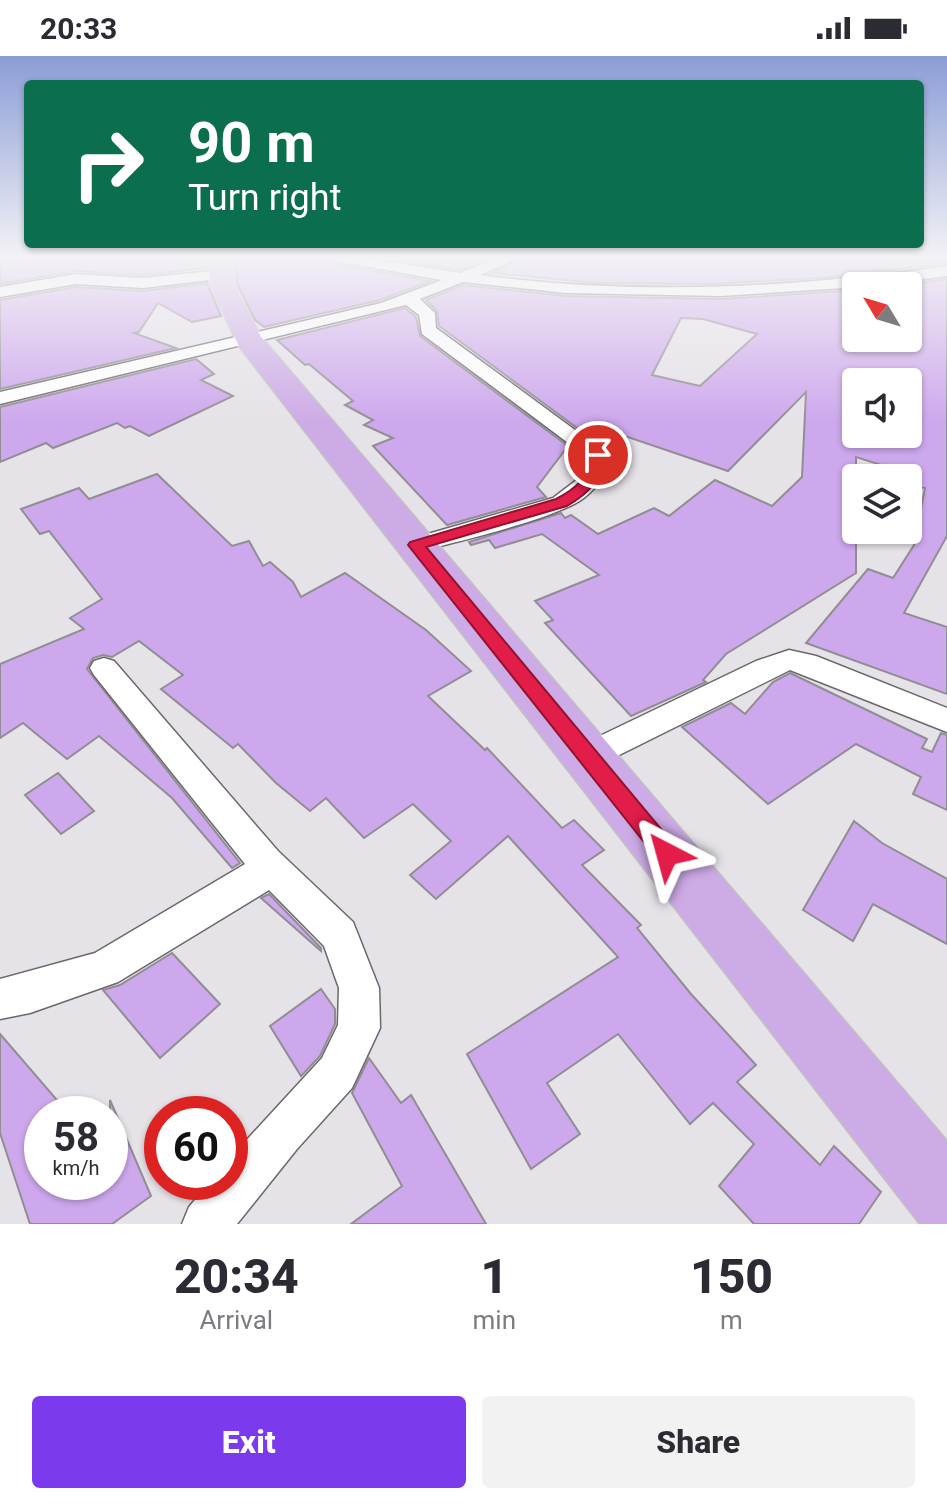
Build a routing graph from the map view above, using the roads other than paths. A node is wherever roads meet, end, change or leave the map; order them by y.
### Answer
1 (236, 313) edge
2 (356, 313) edge
3 (426, 313) edge
4 (249, 340) junction
5 (0, 398) edge
6 (416, 545) junction
7 (104, 668) dead end
8 (947, 720) edge
9 (588, 756) junction
10 (265, 862) junction
11 (0, 999) edge
12 (947, 1198) edge
13 (206, 1224) edge

1 - 4 main road
2 - 4 street
3 - 6 street
4 - 5 street
4 - 6 main road
6 - 9 main road
7 - 10 street
8 - 9 street
9 - 12 main road
10 - 11 street
10 - 13 street

